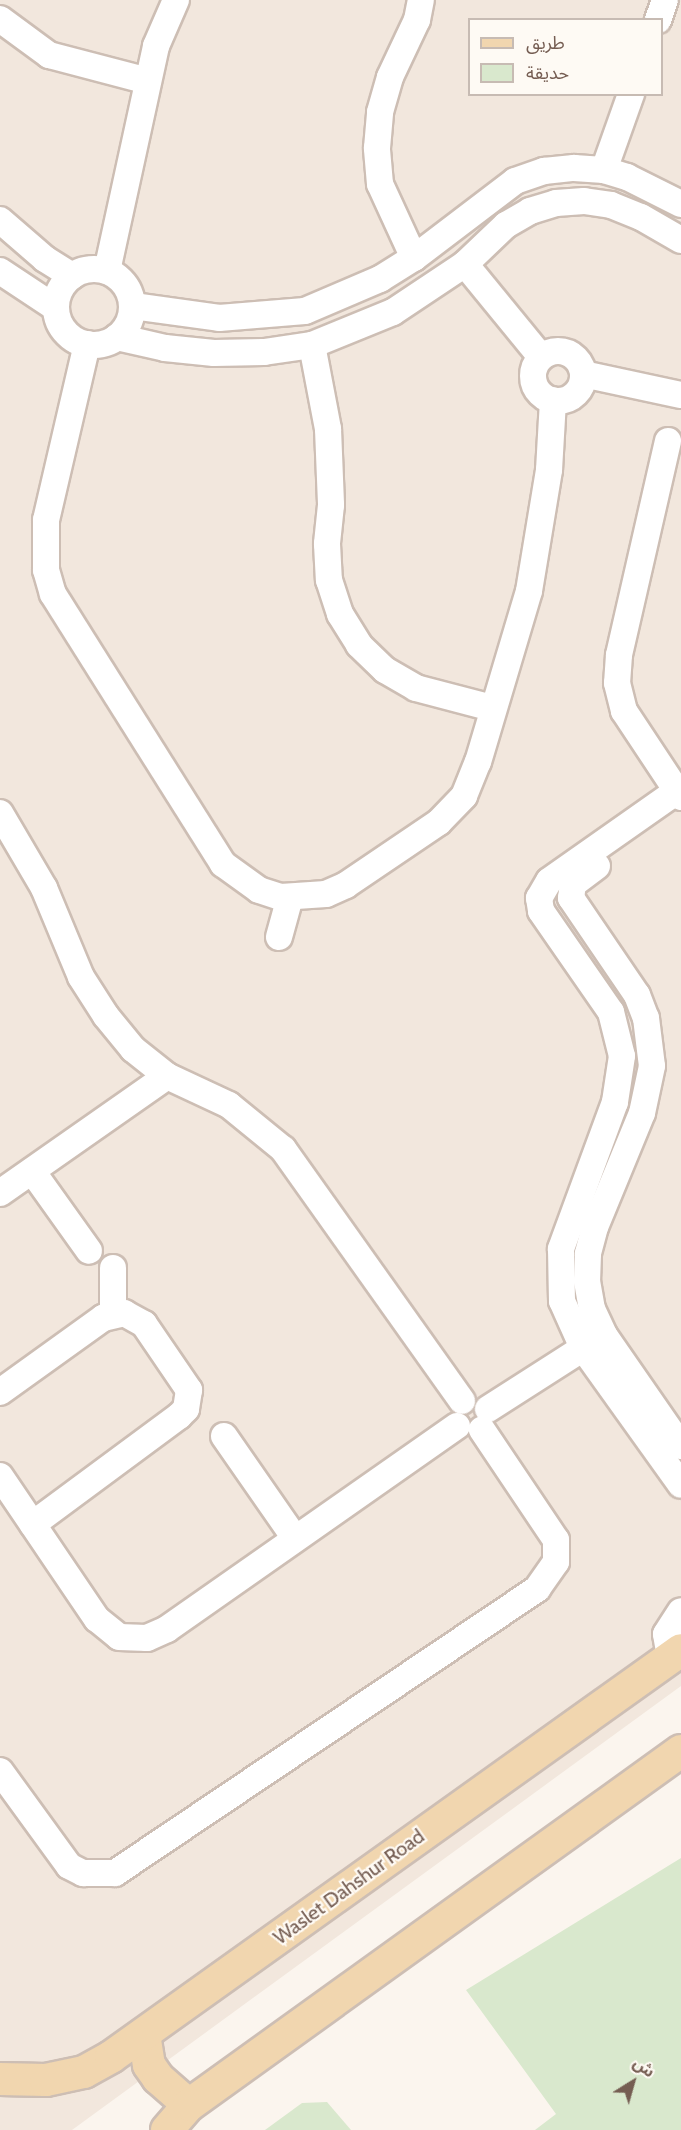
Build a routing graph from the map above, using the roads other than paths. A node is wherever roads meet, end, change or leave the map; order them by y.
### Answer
1 (176, 0) edge
2 (421, 0) edge
3 (665, 0) edge
4 (659, 18) edge
5 (0, 20) edge
6 (148, 81) junction
7 (630, 96) edge
8 (604, 171) junction
9 (681, 204) edge
10 (0, 220) edge
11 (681, 240) edge
12 (414, 258) junction
13 (465, 264) junction
14 (107, 271) junction
15 (1, 274) edge
16 (72, 276) junction
17 (133, 306) junction
18 (56, 309) junction
19 (117, 338) junction
20 (87, 344) junction
21 (312, 345) junction
22 (541, 357) junction
23 (583, 374) junction
24 (681, 395) edge
25 (553, 400) junction
26 (668, 441) dead end
27 (492, 708) junction
28 (678, 790) edge
29 (0, 813) edge
30 (628, 836) junction
31 (290, 897) junction
32 (279, 937) dead end
33 (167, 1076) junction
34 (32, 1171) junction
35 (583, 1183) junction
36 (610, 1192) junction
37 (0, 1193) edge
38 (89, 1251) dead end
39 (112, 1268) dead end
40 (113, 1313) junction
41 (593, 1341) junction
42 (0, 1392) edge
43 (462, 1401) junction
44 (485, 1420) junction
45 (457, 1426) junction
46 (225, 1436) dead end
47 (681, 1446) edge
48 (0, 1476) edge
49 (681, 1485) edge
50 (33, 1524) junction
51 (295, 1538) junction
52 (681, 1611) edge
53 (676, 1654) edge
54 (681, 1751) edge
55 (0, 1771) edge
56 (144, 2034) junction
57 (0, 2079) edge
58 (189, 2105) junction
59 (167, 2130) edge

1 - 6 street
2 - 12 street
3 - 4 street
5 - 6 street
6 - 14 street
7 - 8 street
8 - 9 street
8 - 12 street
10 - 16 street
11 - 13 street
12 - 17 street
13 - 21 street
13 - 22 street
14 - 16 street
14 - 17 street
15 - 18 street
16 - 18 street
17 - 19 street
18 - 20 street
19 - 20 street
19 - 21 street
20 - 31 street
21 - 27 street
22 - 23 street
22 - 25 street
23 - 24 street
23 - 25 street
25 - 27 street
26 - 28 street
27 - 31 street
28 - 30 street
29 - 33 street
30 - 35 street
30 - 36 street
31 - 32 street
33 - 34 street
33 - 43 street
34 - 37 street
34 - 38 street
35 - 36 street
35 - 41 street
36 - 41 street
39 - 40 street
40 - 42 street
40 - 50 street
41 - 44 street
41 - 47 street
41 - 49 street
43 - 44 street
43 - 45 street
44 - 45 street
44 - 55 street
45 - 51 street
46 - 51 street
48 - 50 street
50 - 51 street
52 - 53 street
53 - 56 main road, Waslet Dahshur Road
54 - 58 main road
56 - 57 main road, Waslet Dahshur Road
56 - 58 main road
58 - 59 main road

